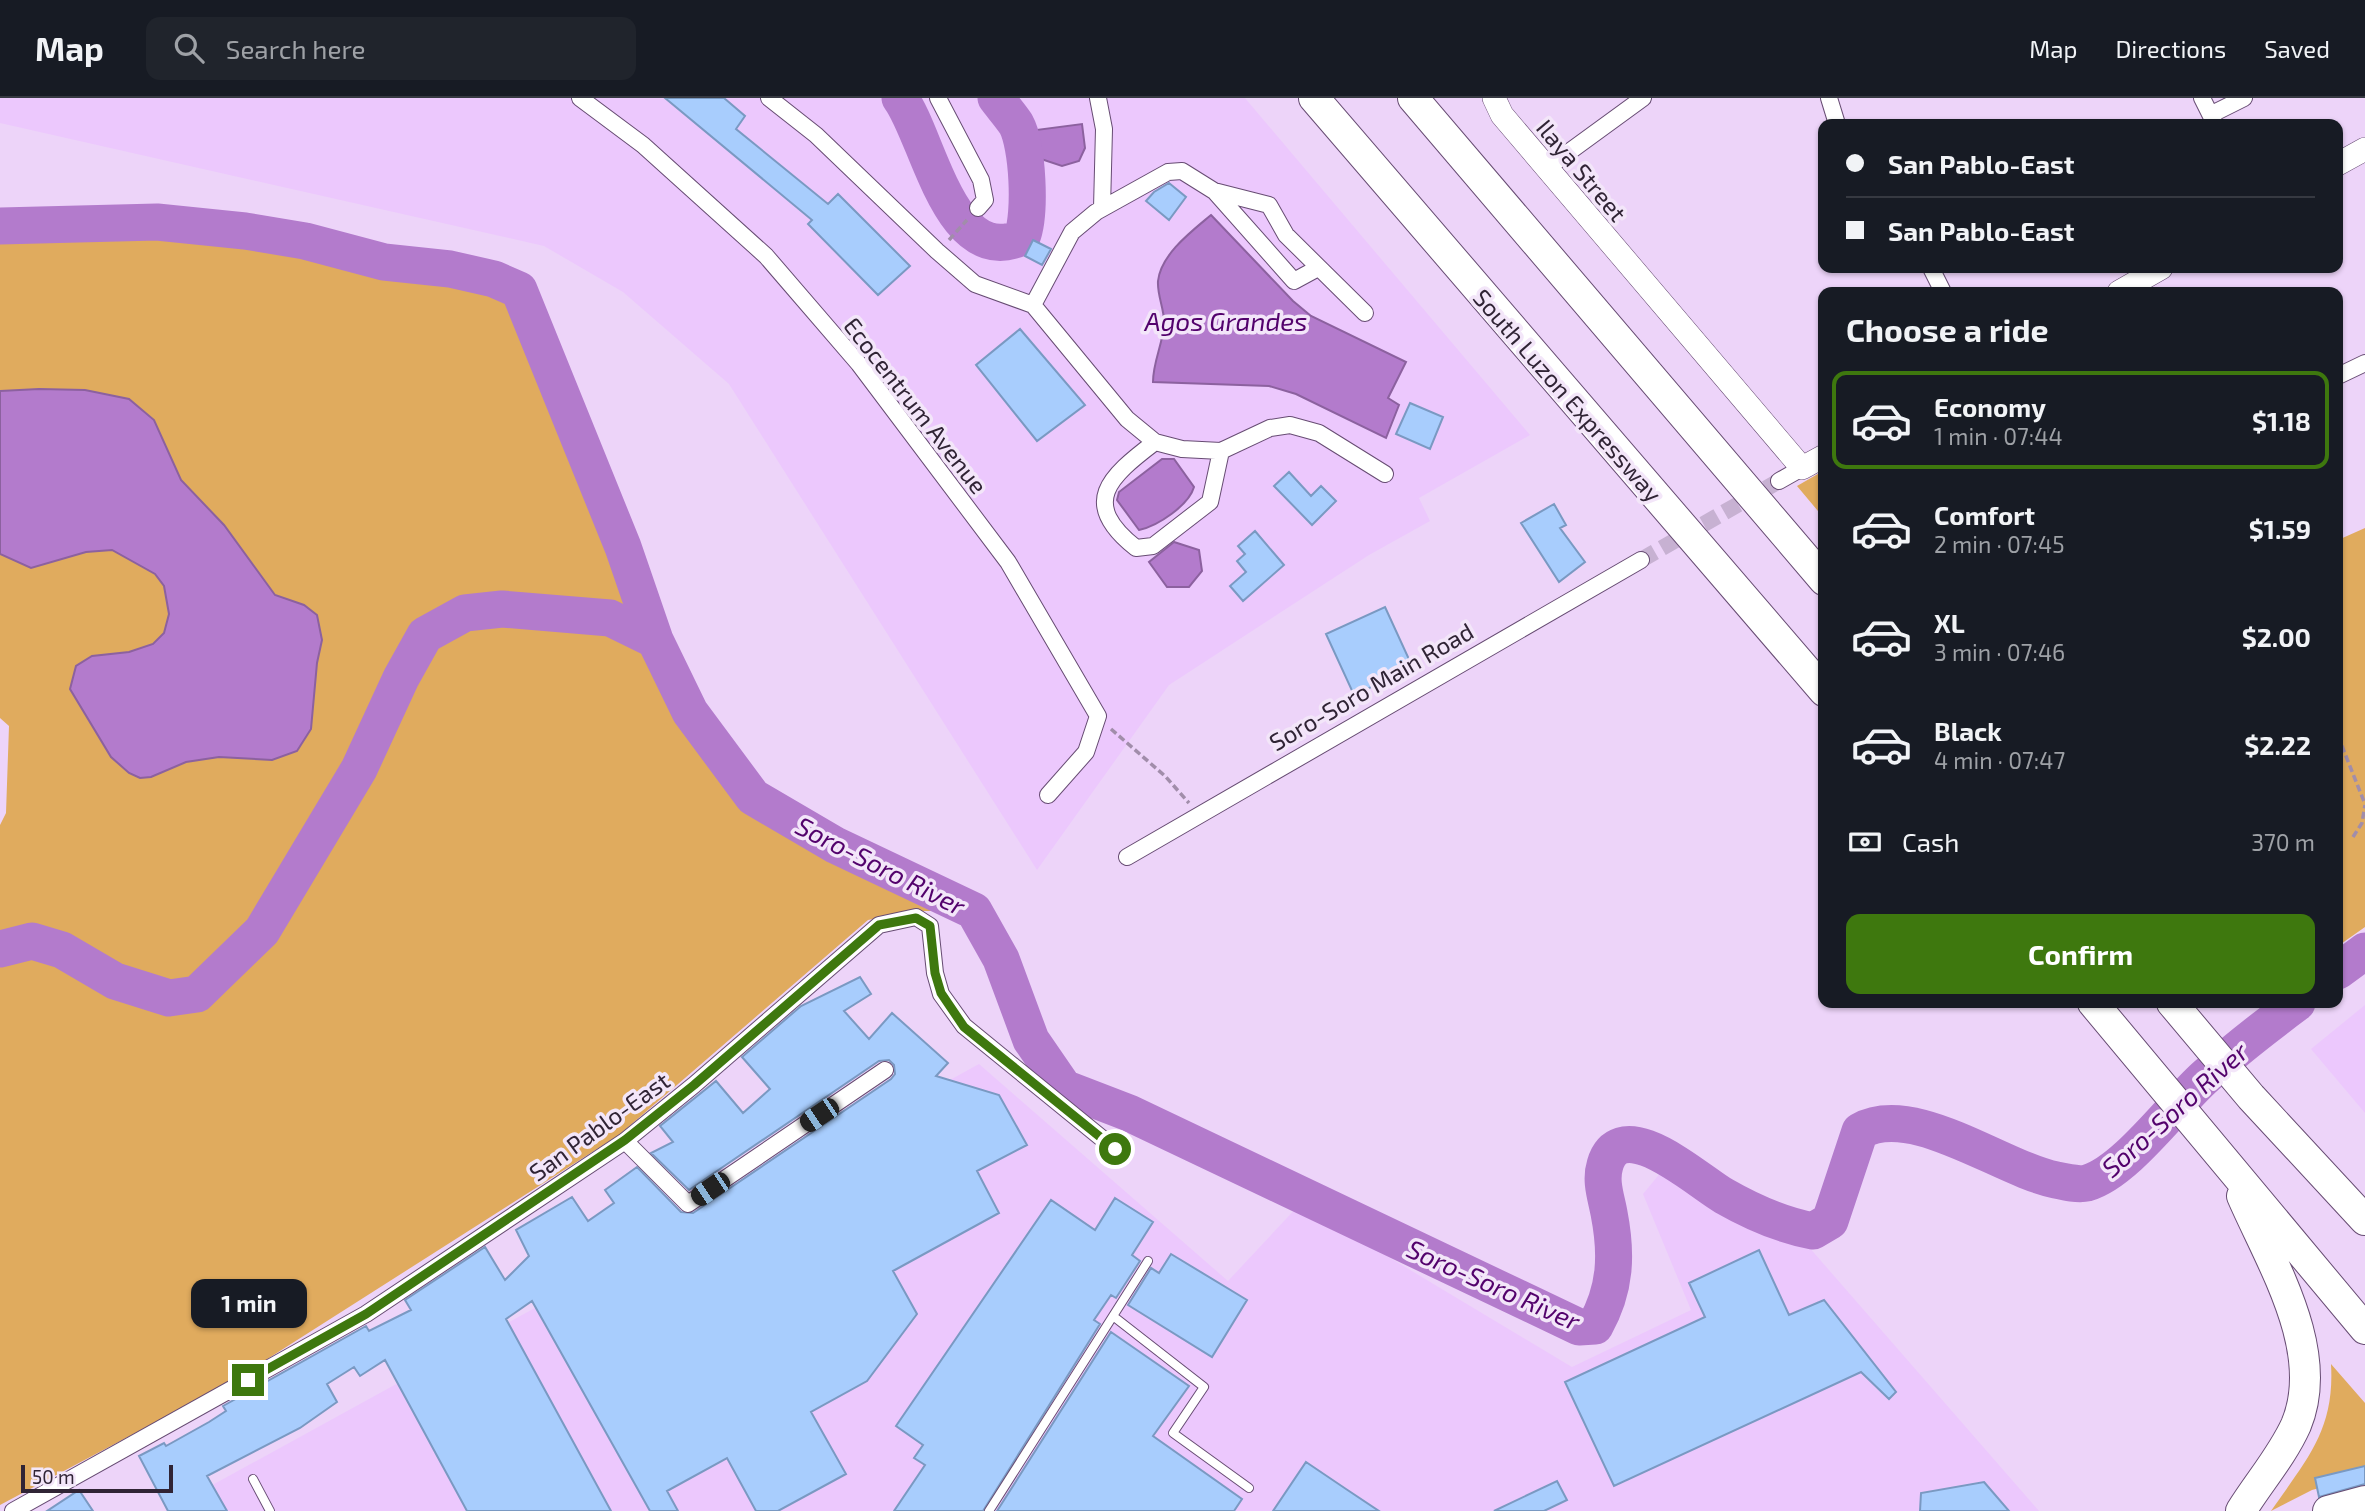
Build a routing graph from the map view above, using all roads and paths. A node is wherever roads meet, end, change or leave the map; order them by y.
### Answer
1 (580, 98) edge
2 (769, 98) edge
3 (938, 98) edge
4 (1098, 98) edge
5 (1314, 98) edge
6 (1413, 98) edge
7 (1494, 98) edge
8 (1643, 98) edge
9 (1829, 98) edge
10 (2202, 98) edge
11 (2244, 98) edge
12 (1836, 119) edge
13 (2213, 119) edge
14 (2365, 149) edge
15 (2343, 161) edge
16 (1547, 168) junction
17 (1214, 191) junction
18 (978, 208) joint
19 (1102, 208) junction
20 (937, 251) junction
21 (1318, 268) junction
22 (2152, 273) edge
23 (2128, 287) edge
24 (1033, 305) junction
25 (1365, 313) dead end
26 (2365, 363) edge
27 (2343, 374) edge
28 (1154, 442) junction
29 (1221, 451) junction
30 (1818, 459) edge
31 (1802, 468) junction
32 (1385, 474) dead end
33 (1779, 481) tunnel mouth
34 (1641, 560) tunnel mouth
35 (1818, 573) edge
36 (1818, 684) edge
37 (1098, 716) junction
38 (2343, 749) edge
39 (1048, 795) dead end
40 (2365, 805) edge
41 (1200, 815) junction
42 (2353, 837) dead end
43 (1127, 857) dead end
44 (2097, 1008) edge
45 (2176, 1008) edge
46 (885, 1070) dead end
47 (625, 1140) junction
48 (1115, 1149) dead end
49 (2229, 1163) junction
50 (2355, 1205) edge
51 (2365, 1220) edge
52 (1148, 1261) dead end
53 (1113, 1316) junction
54 (2365, 1329) edge
55 (253, 1479) dead end
56 (1249, 1488) dead end
57 (2365, 1501) edge
58 (13, 1511) edge
59 (270, 1511) edge
60 (989, 1511) edge
61 (2241, 1511) edge
62 (2328, 1511) edge

1 - 37 street, Ecocentrum Avenue
2 - 20 street
3 - 18 street
4 - 19 street
5 - 36 highway, South Luzon Expressway
6 - 35 highway
7 - 16 street, Ilaya Street
8 - 16 street
9 - 12 street
10 - 13 street
11 - 13 street
14 - 15 street
16 - 31 street, Ilaya Street
17 - 19 street
17 - 21 street
17 - 21 street
18 - 20 path
19 - 24 street
20 - 24 street
21 - 25 street
22 - 23 street
24 - 28 street
26 - 27 street
28 - 29 street
28 - 29 street
29 - 32 street
30 - 31 street
31 - 33 street
34 - 41 street, Soro-Soro Main Road
37 - 39 street
37 - 41 path
38 - 40 path
40 - 42 path
41 - 43 street, Soro-Soro Main Road
44 - 49 highway
45 - 50 highway
46 - 47 street
47 - 48 street, San Pablo-East
47 - 58 street, San Pablo-East
49 - 54 highway
49 - 61 highway
50 - 51 highway
52 - 53 lane
53 - 56 lane
53 - 60 lane
55 - 59 lane
57 - 62 highway

